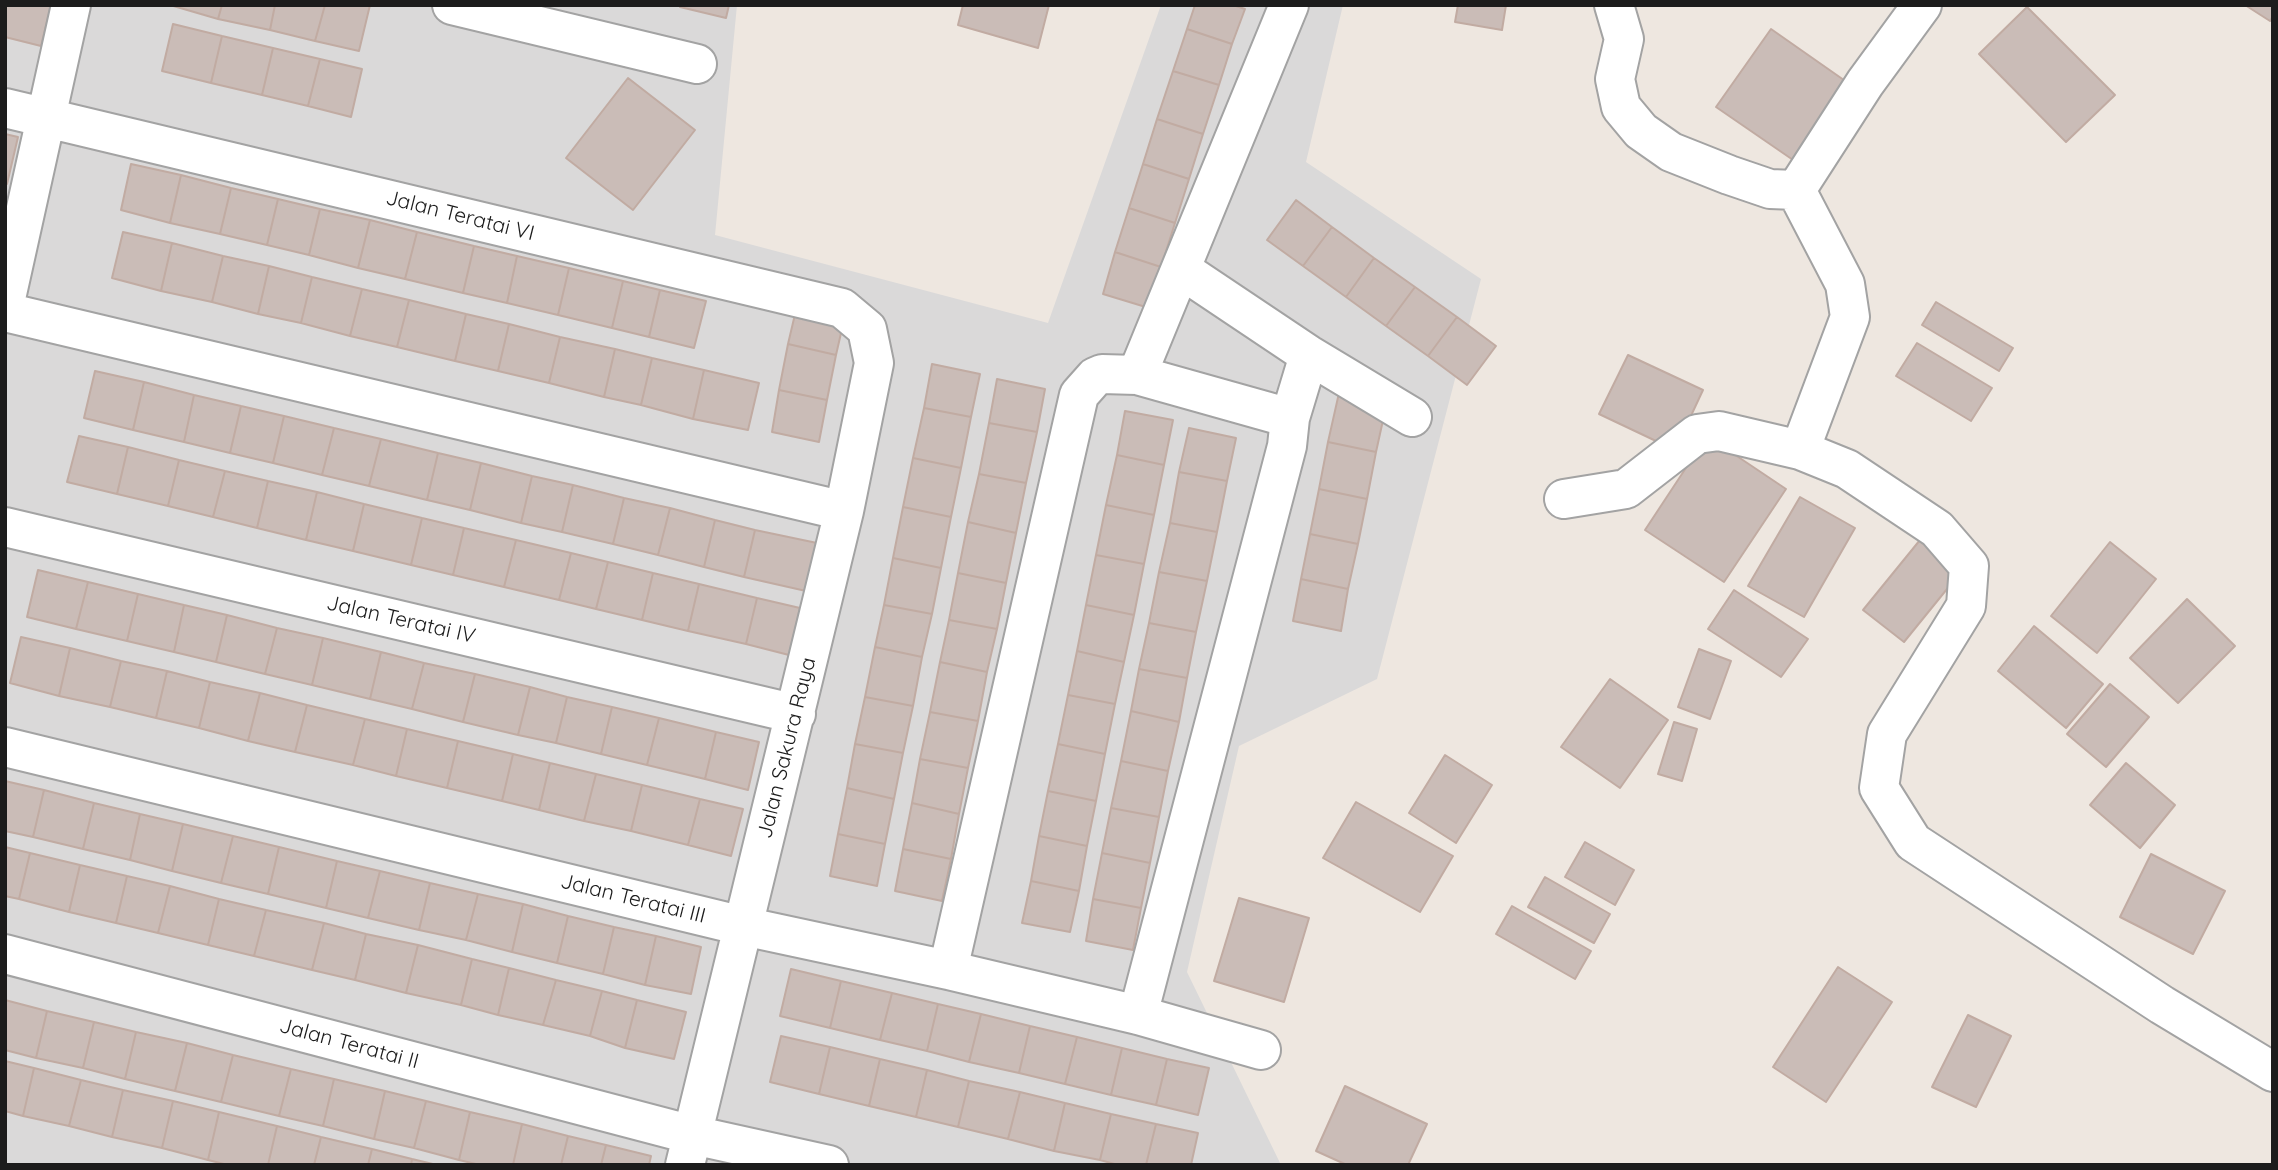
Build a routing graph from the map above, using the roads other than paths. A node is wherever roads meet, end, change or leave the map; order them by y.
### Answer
1 (71, 5) edge
2 (452, 5) edge
3 (1289, 5) edge
4 (1614, 5) edge
5 (1922, 5) edge
6 (696, 64) dead end
7 (5, 108) edge
8 (46, 116) junction
9 (1796, 190) junction
10 (1182, 270) junction
11 (5, 303) edge
12 (5, 312) edge
13 (867, 329) joint
14 (1309, 355) junction
15 (1137, 375) junction
16 (1412, 417) dead end
17 (1290, 418) junction
18 (1800, 450) junction
19 (1564, 499) dead end
20 (844, 511) junction
21 (5, 527) edge
22 (796, 714) junction
23 (5, 747) edge
24 (743, 926) junction
25 (5, 954) edge
26 (948, 970) junction
27 (1138, 1015) junction
28 (1261, 1050) dead end
29 (2273, 1072) edge
30 (689, 1150) edge
31 (829, 1165) edge

1 - 8 street
2 - 6 street
3 - 10 street
4 - 9 street
5 - 9 street
7 - 8 street, Jalan Teratai VI
8 - 11 street
8 - 13 street, Jalan Teratai VI
9 - 18 street
10 - 14 street
10 - 15 street
12 - 20 street
13 - 20 street, Jalan Sakura Raya
14 - 16 street
14 - 17 street
15 - 17 street
15 - 26 street
17 - 27 street
18 - 19 street
18 - 29 street
20 - 22 street, Jalan Sakura Raya
21 - 22 street, Jalan Teratai IV
22 - 24 street, Jalan Sakura Raya
23 - 24 street, Jalan Teratai III
24 - 26 street, Jalan Teratai III
24 - 30 street, Jalan Sakura Raya
25 - 30 street, Jalan Teratai II
26 - 27 street, Jalan Teratai III
27 - 28 street, Jalan Teratai III
30 - 31 street, Jalan Teratai II

